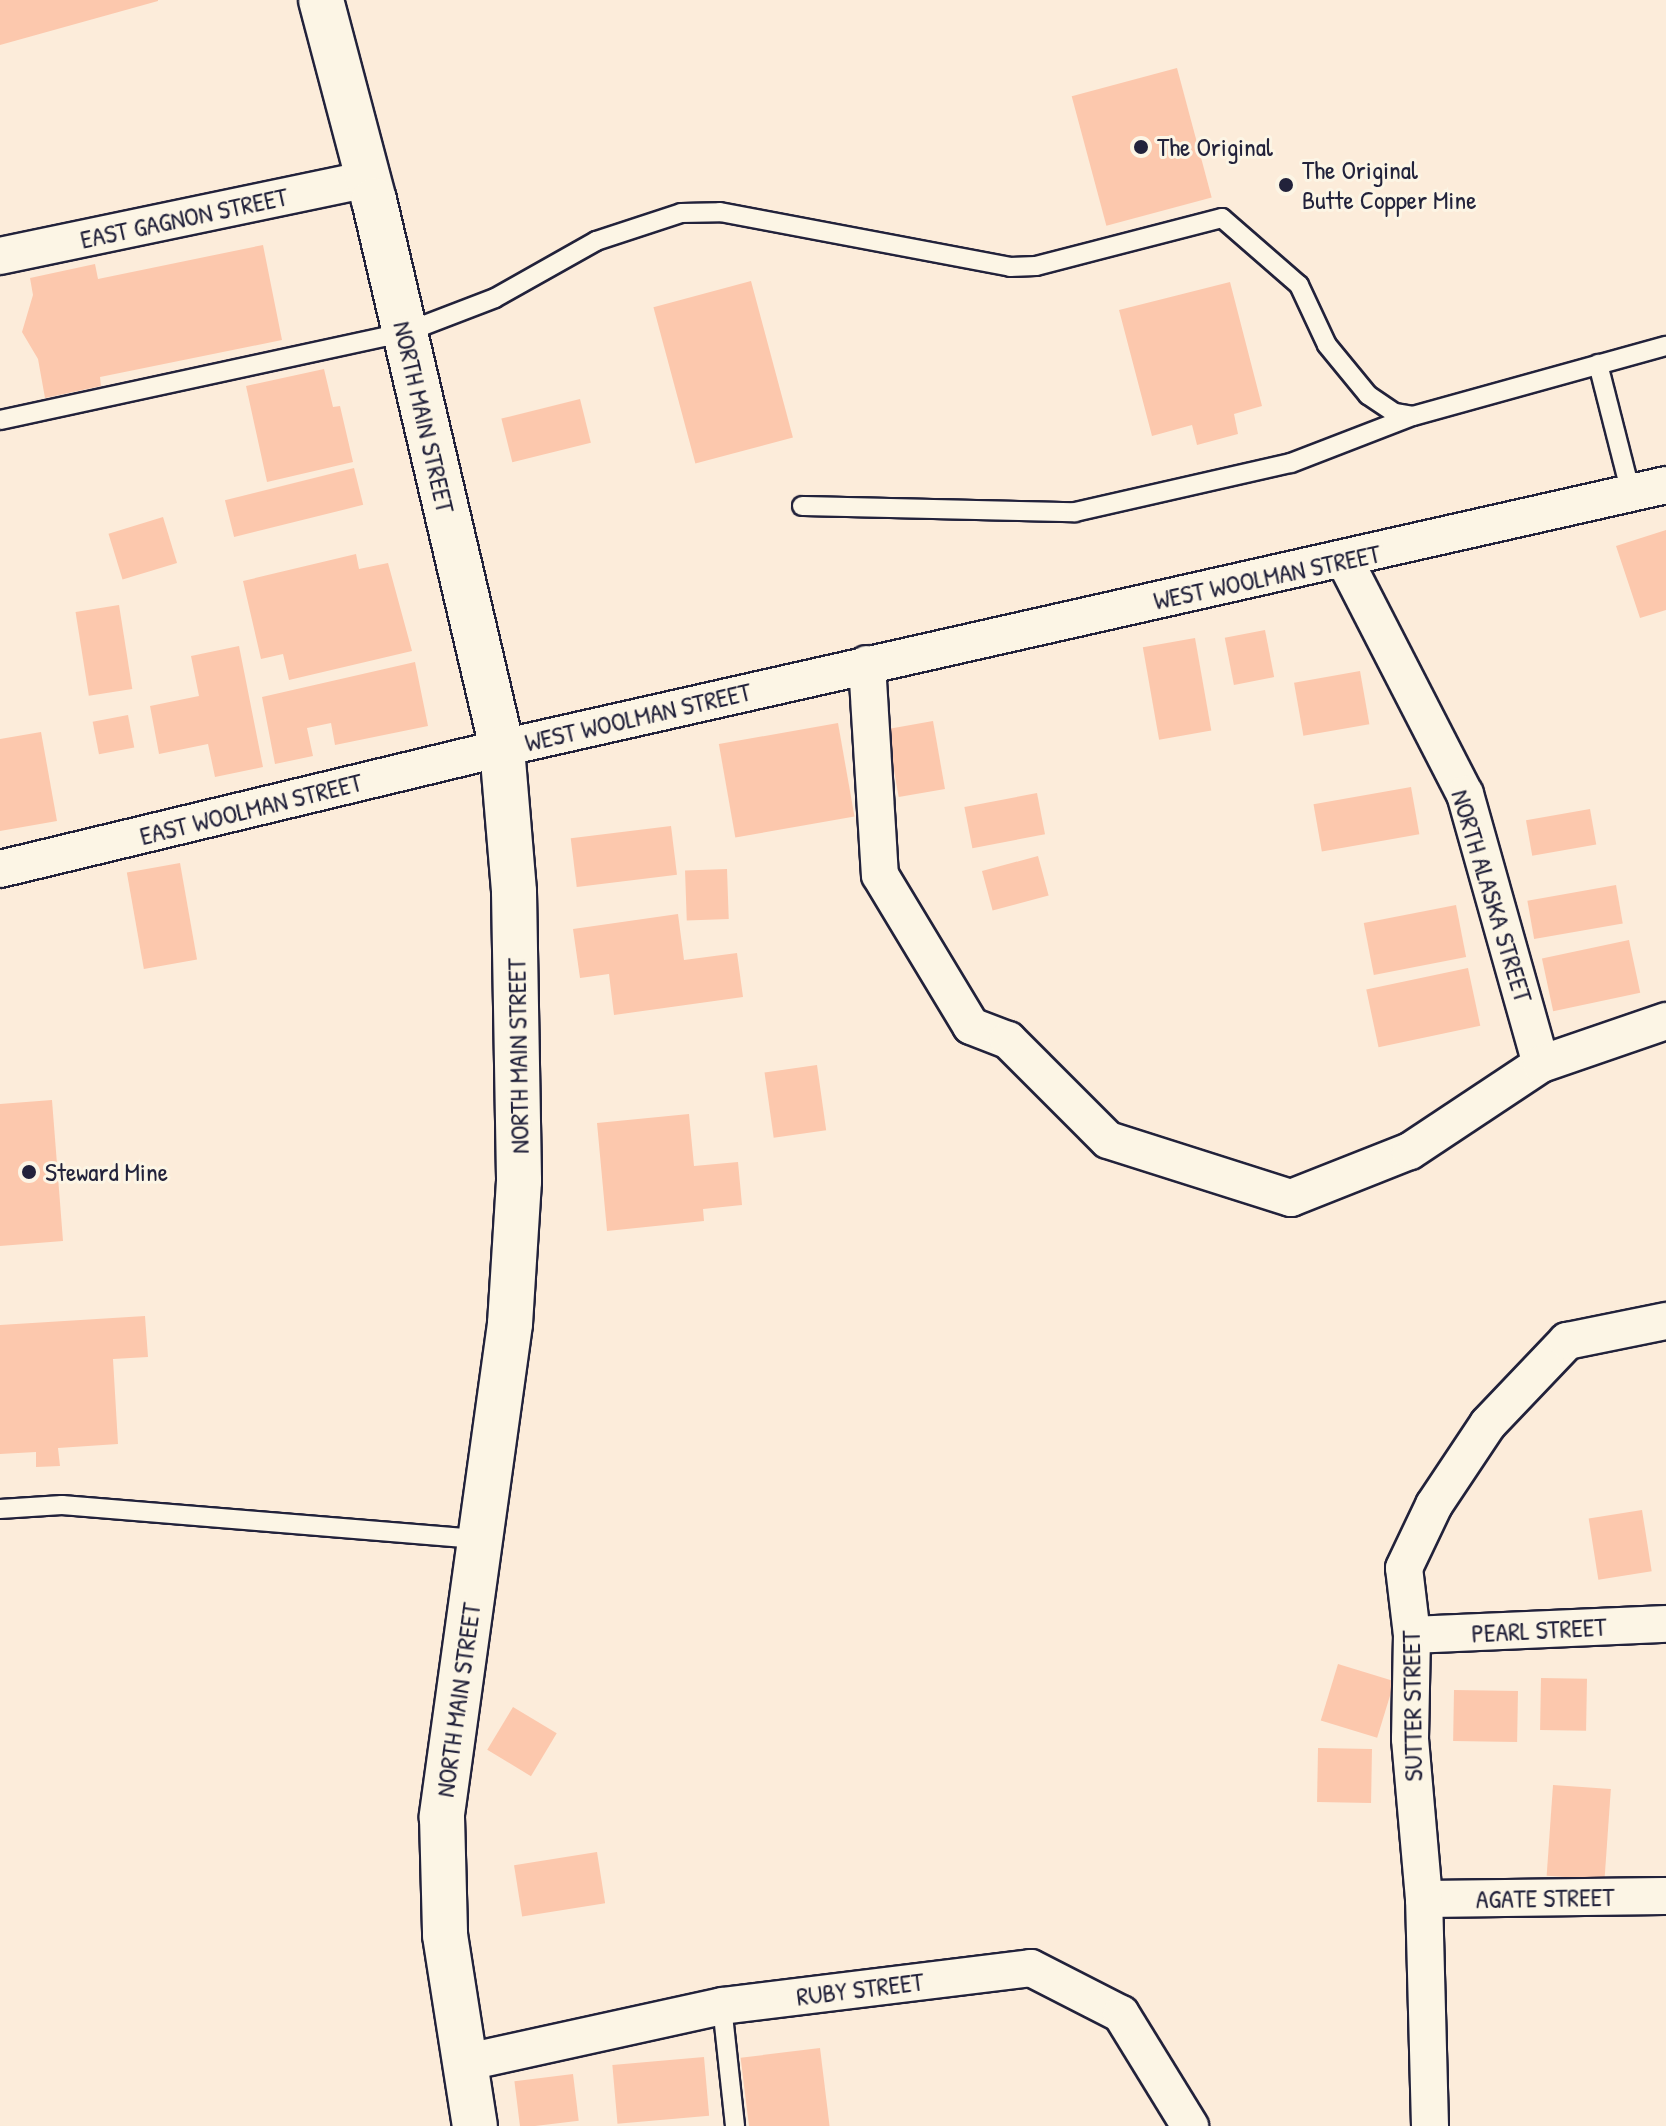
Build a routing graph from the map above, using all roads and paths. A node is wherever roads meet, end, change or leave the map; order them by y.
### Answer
1 (321, 0) edge
2 (368, 179) junction
3 (0, 256) edge
4 (404, 333) junction
5 (1666, 346) edge
6 (1598, 364) junction
7 (1413, 416) junction
8 (0, 420) edge
9 (1666, 485) edge
10 (1631, 493) junction
11 (802, 506) dead end
12 (1345, 561) junction
13 (867, 664) junction
14 (502, 748) junction
15 (0, 869) edge
16 (1666, 1021) edge
17 (1541, 1064) junction
18 (1666, 1321) edge
19 (0, 1509) edge
20 (480, 1539) junction
21 (1666, 1624) edge
22 (1412, 1635) junction
23 (1666, 1896) edge
24 (1424, 1899) junction
25 (722, 2006) junction
26 (463, 2063) junction
27 (475, 2126) edge
28 (735, 2126) edge
29 (1190, 2126) edge
30 (1430, 2126) edge

1 - 2 main road, NORTH MAIN STREET
2 - 3 street, EAST GAGNON STREET
2 - 4 main road, NORTH MAIN STREET
4 - 7 lane
4 - 8 lane
4 - 14 main road, NORTH MAIN STREET
5 - 6 lane
6 - 7 lane
6 - 10 lane
7 - 11 lane
9 - 10 street, WEST WOOLMAN STREET
10 - 12 street, WEST WOOLMAN STREET
12 - 13 street, WEST WOOLMAN STREET
12 - 17 street, NORTH ALASKA STREET
13 - 14 street, WEST WOOLMAN STREET
13 - 17 street
14 - 15 street, EAST WOOLMAN STREET
14 - 20 main road, NORTH MAIN STREET
16 - 17 street
18 - 22 street, SUTTER STREET
19 - 20 lane
20 - 26 main road, NORTH MAIN STREET
21 - 22 street, PEARL STREET
22 - 24 street, SUTTER STREET
23 - 24 street, AGATE STREET
24 - 30 street, SUTTER STREET
25 - 26 street, RUBY STREET
25 - 28 lane
25 - 29 street, RUBY STREET
26 - 27 main road, NORTH MAIN STREET

